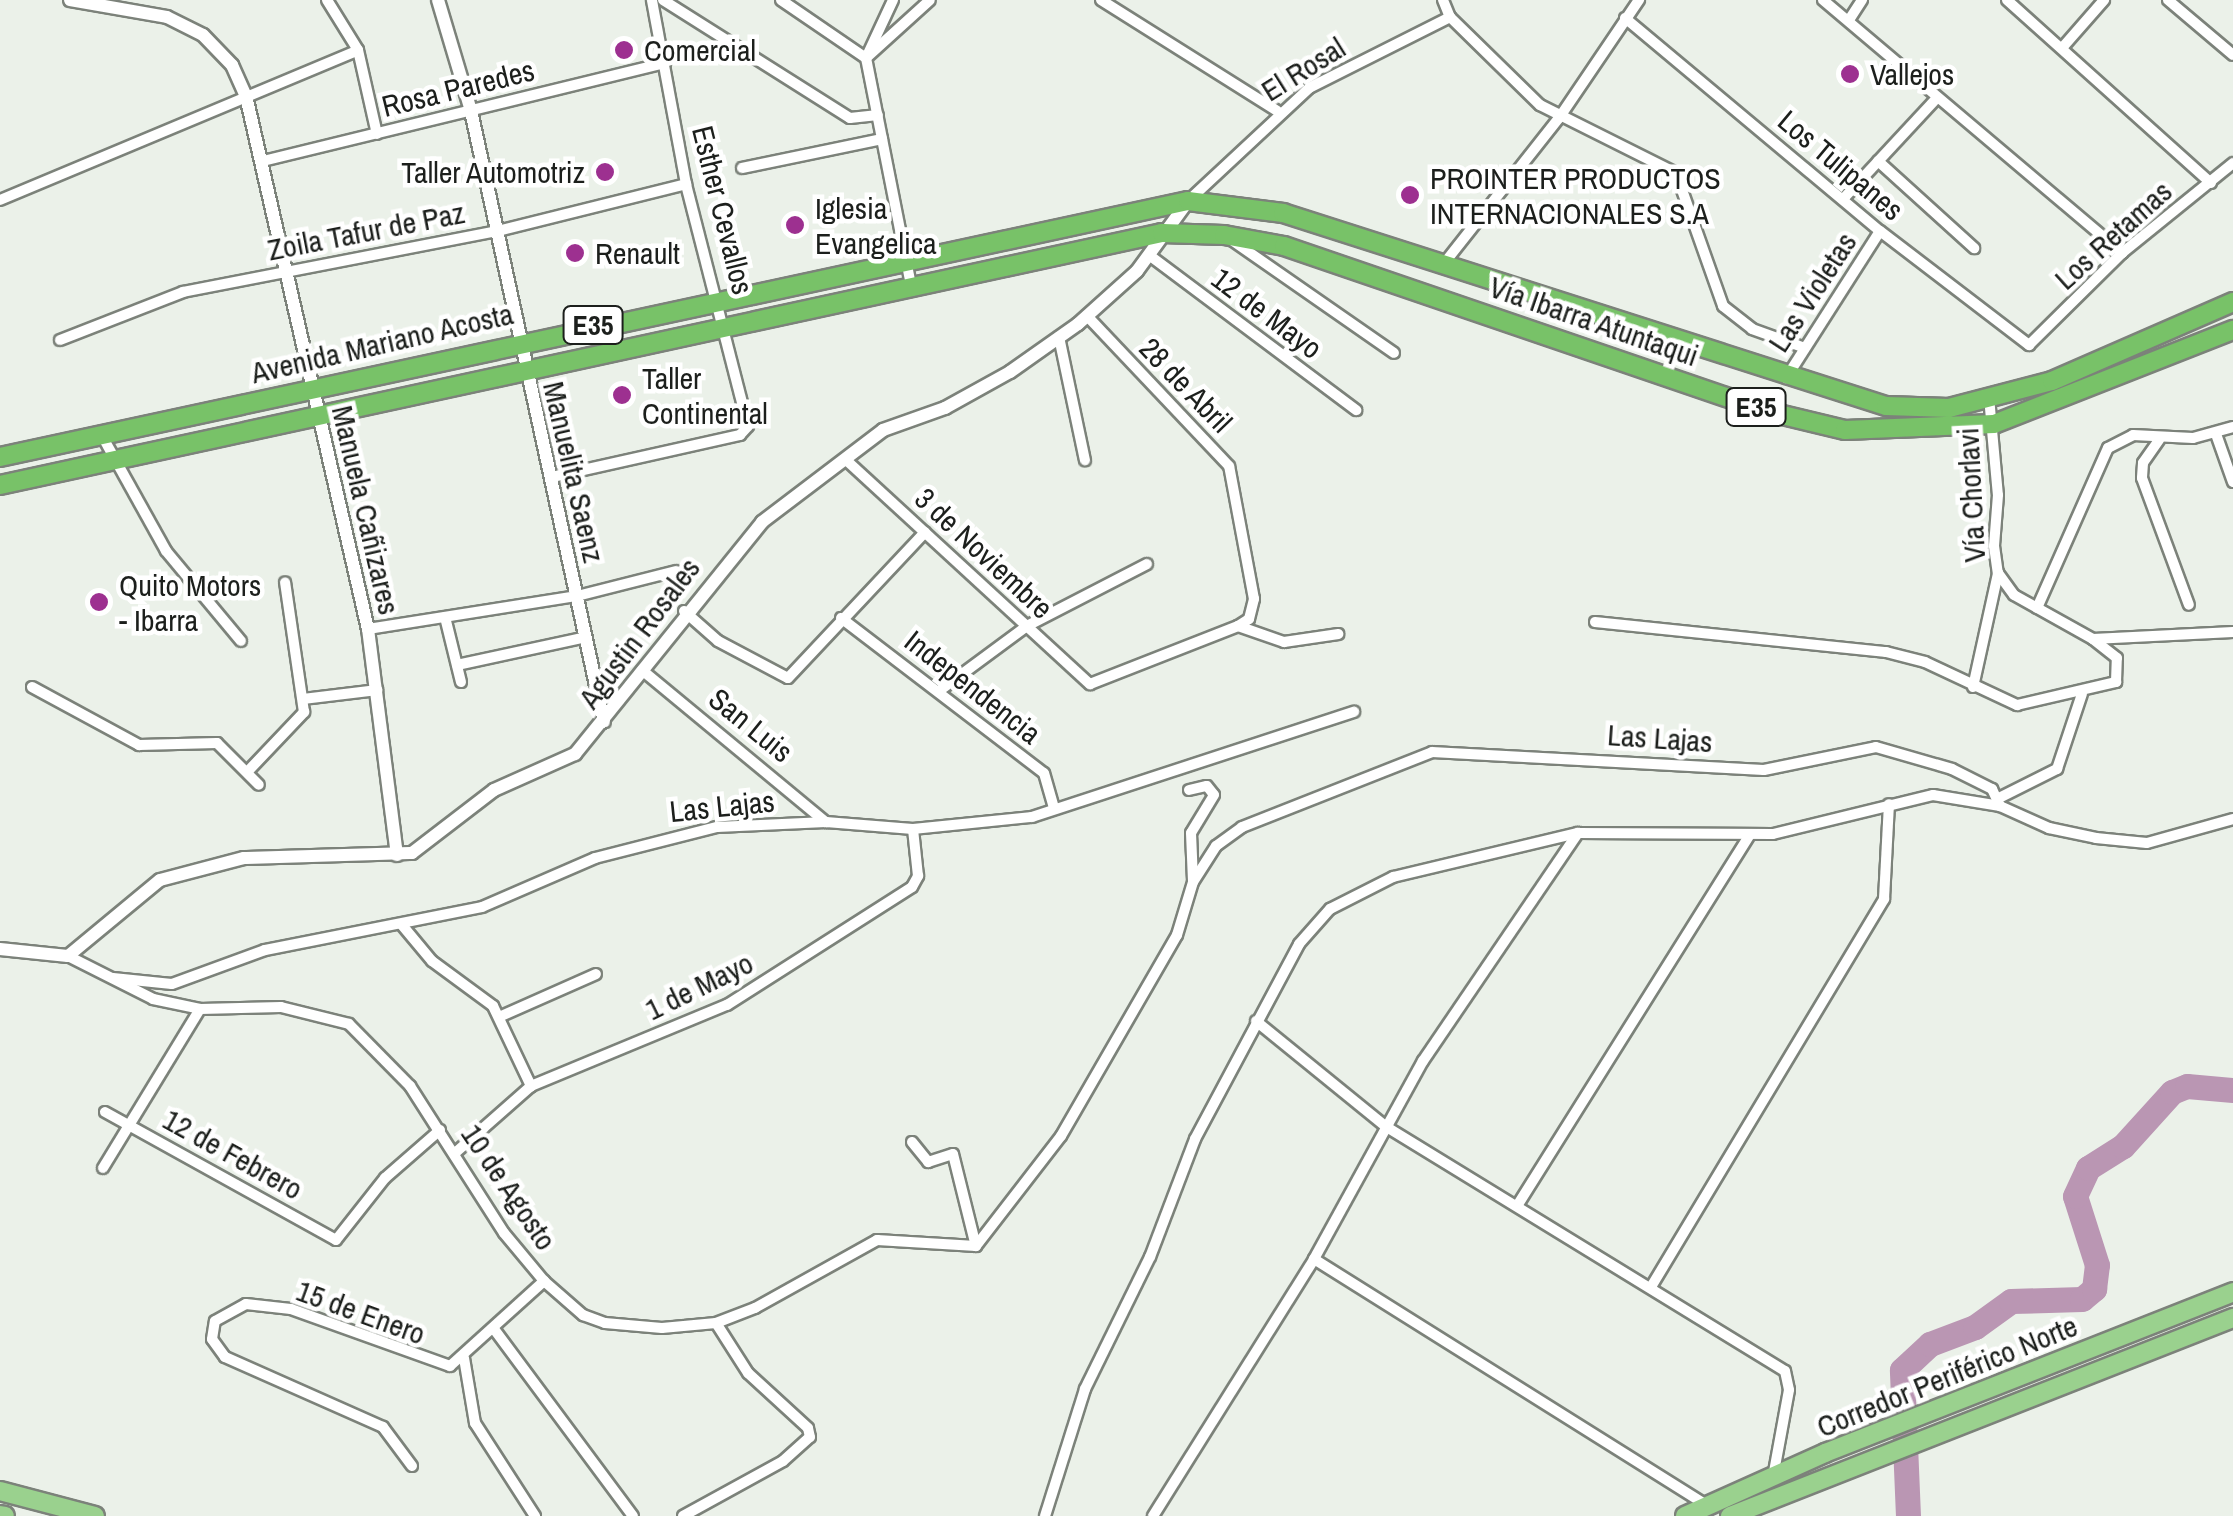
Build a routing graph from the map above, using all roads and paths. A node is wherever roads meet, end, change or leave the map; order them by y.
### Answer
1 (70, 0) edge
2 (170, 0) edge
3 (327, 0) edge
4 (438, 0) edge
5 (652, 0) edge
6 (663, 0) edge
7 (781, 0) edge
8 (894, 0) edge
9 (930, 0) edge
10 (1100, 0) edge
11 (1443, 0) edge
12 (1639, 0) edge
13 (1824, 0) edge
14 (1862, 0) edge
15 (2007, 0) edge
16 (2104, 0) edge
17 (2168, 0) edge
18 (168, 17) junction
19 (1450, 17) junction
20 (1625, 18) junction
21 (1848, 20) junction
22 (2062, 48) junction
23 (358, 50) junction
24 (2233, 55) edge
25 (866, 58) junction
26 (665, 63) junction
27 (246, 96) junction
28 (1936, 98) junction
29 (1278, 111) junction
30 (471, 112) junction
31 (878, 115) junction
32 (1560, 118) junction
33 (377, 134) junction
34 (882, 139) junction
35 (263, 161) junction
36 (1878, 161) junction
37 (2233, 163) edge
38 (742, 168) dead end
39 (2211, 183) junction
40 (686, 184) junction
41 (1844, 198) junction
42 (0, 200) edge
43 (1188, 201) junction
44 (498, 231) junction
45 (1880, 231) junction
46 (1162, 234) junction
47 (1224, 235) junction
48 (1974, 248) dead end
49 (2122, 253) junction
50 (1149, 256) junction
51 (905, 258) junction
52 (1446, 261) junction
53 (289, 271) junction
54 (912, 291) junction
55 (718, 298) junction
56 (2233, 302) edge
57 (1087, 316) junction
58 (728, 328) junction
59 (2233, 330) edge
60 (1059, 337) junction
61 (60, 340) dead end
62 (519, 341) junction
63 (2028, 344) joint
64 (1805, 348) junction
65 (1394, 353) dead end
66 (525, 372) junction
67 (1786, 379) junction
68 (312, 388) junction
69 (1989, 397) junction
70 (1356, 410) dead end
71 (318, 416) junction
72 (1994, 424) junction
73 (2233, 427) edge
74 (101, 434) junction
75 (2216, 434) junction
76 (2158, 440) junction
77 (0, 457) edge
78 (845, 459) junction
79 (113, 460) junction
80 (1085, 460) dead end
81 (552, 477) junction
82 (2233, 482) edge
83 (0, 485) edge
84 (925, 532) junction
85 (1147, 564) dead end
86 (676, 571) dead end
87 (1998, 573) junction
88 (286, 582) dead end
89 (577, 596) junction
90 (2188, 605) dead end
91 (2037, 608) junction
92 (684, 611) junction
93 (445, 617) junction
94 (841, 618) junction
95 (1596, 622) dead end
96 (1027, 626) junction
97 (1238, 626) junction
98 (368, 629) junction
99 (2233, 632) edge
100 (1338, 634) dead end
101 (586, 637) junction
102 (2093, 639) junction
103 (241, 641) dead end
104 (457, 665) junction
105 (642, 670) junction
106 (461, 682) dead end
107 (32, 687) dead end
108 (1974, 687) junction
109 (377, 690) junction
110 (939, 691) junction
111 (2082, 694) junction
112 (304, 699) junction
113 (1354, 712) dead end
114 (604, 722) junction
115 (250, 770) junction
116 (259, 785) dead end
117 (1189, 790) dead end
118 (2000, 802) junction
119 (1889, 804) junction
120 (1054, 809) junction
121 (2233, 818) edge
122 (826, 822) junction
123 (913, 829) junction
124 (1578, 834) junction
125 (1750, 835) junction
126 (397, 856) junction
127 (1194, 882) junction
128 (402, 925) junction
129 (0, 949) edge
130 (68, 956) junction
131 (596, 974) dead end
132 (102, 976) junction
133 (200, 1009) junction
134 (500, 1017) junction
135 (1256, 1021) junction
136 (531, 1086) junction
137 (105, 1112) dead end
138 (128, 1124) junction
139 (1385, 1126) junction
140 (440, 1130) junction
141 (912, 1142) dead end
142 (455, 1153) junction
143 (103, 1168) dead end
144 (1517, 1206) junction
145 (976, 1246) junction
146 (1314, 1259) junction
147 (544, 1281) junction
148 (1650, 1287) junction
149 (2233, 1292) edge
150 (2233, 1318) edge
151 (716, 1324) junction
152 (494, 1329) junction
153 (464, 1358) junction
154 (412, 1466) dead end
155 (1773, 1478) junction
156 (0, 1492) edge
157 (1709, 1506) junction
158 (95, 1516) edge
159 (535, 1516) edge
160 (632, 1516) edge
161 (683, 1516) edge
162 (1045, 1516) edge
163 (1153, 1516) edge
164 (1685, 1516) edge
165 (1730, 1516) edge

1 - 18 street, Manuela Cañizares
2 - 18 street
3 - 23 street
4 - 30 street, Manuelita Saenz
5 - 26 street, Esther Cevallos
6 - 31 street
7 - 25 street
8 - 25 street
9 - 25 street
10 - 29 street
11 - 19 street
12 - 20 street
13 - 21 street
14 - 21 street
15 - 22 street
16 - 22 street
17 - 24 street
18 - 27 street, Manuela Cañizares
19 - 29 street, El Rosal
19 - 32 street
20 - 32 street
20 - 41 street, Los Tulipanes
21 - 28 street
22 - 39 street
23 - 27 street
23 - 33 street
25 - 31 street
26 - 30 street, Rosa Paredes
26 - 40 street, Esther Cevallos
27 - 35 street, Manuela Cañizares
27 - 42 street
28 - 36 street
28 - 49 street
29 - 43 street, El Rosal
30 - 33 street, Rosa Paredes
30 - 44 street, Manuelita Saenz
31 - 34 street
32 - 52 street
32 - 64 street
33 - 35 street, Rosa Paredes
34 - 38 street
34 - 51 street
35 - 53 street, Manuela Cañizares
36 - 41 street
36 - 48 street
37 - 39 street, Los Retamas
39 - 49 street, Los Retamas
40 - 44 street, Zoila Tafur de Paz
40 - 55 street, Esther Cevallos
41 - 45 street, Los Tulipanes
43 - 46 street, Agustin Rosales
43 - 51 highway, Avenida Mariano Acosta / E35
43 - 52 highway, E35
44 - 53 street, Zoila Tafur de Paz
44 - 62 street, Manuelita Saenz
45 - 63 street, Los Tulipanes
45 - 64 street, Las Violetas
46 - 47 highway, Vía Ibarra Atuntaqui / E35
46 - 50 street, Agustin Rosales
46 - 54 highway, Avenida Mariano Acosta / E35
47 - 65 street
47 - 72 highway, Vía Ibarra Atuntaqui / E35
49 - 63 street, Los Retamas
50 - 57 street, Agustin Rosales
50 - 70 street, 12 de Mayo
51 - 54 street
51 - 55 highway, Avenida Mariano Acosta / E35
52 - 67 highway, E35
53 - 61 street, Zoila Tafur de Paz
53 - 68 street, Manuela Cañizares
54 - 58 highway, Avenida Mariano Acosta / E35
55 - 58 street, Esther Cevallos
55 - 62 highway, Avenida Mariano Acosta / E35
56 - 69 highway, E35
57 - 60 street, Agustin Rosales
57 - 97 street, 28 de Abril
58 - 66 highway, Avenida Mariano Acosta / E35
58 - 81 street, Esther Cevallos
59 - 72 highway, Vía Ibarra Atuntaqui / E35
60 - 78 street, Agustin Rosales
60 - 80 street
62 - 66 street, Manuelita Saenz
62 - 68 highway, Avenida Mariano Acosta / E35
64 - 67 street, Las Violetas
66 - 71 highway, Avenida Mariano Acosta / E35
66 - 81 street, Manuelita Saenz
67 - 69 highway, E35
68 - 71 street, Manuela Cañizares
68 - 74 highway, Avenida Mariano Acosta / E35
69 - 72 street, Vía Chorlavi
71 - 79 highway, Avenida Mariano Acosta / E35
71 - 98 street, Manuela Cañizares
72 - 87 street, Vía Chorlavi
73 - 75 street
74 - 77 highway, Avenida Mariano Acosta / E35
74 - 79 street
75 - 76 street
75 - 82 street
76 - 90 street
76 - 91 street
78 - 84 street, 3 de Noviembre
78 - 92 street, Agustin Rosales
79 - 83 highway, Avenida Mariano Acosta / E35
79 - 103 street
81 - 89 street, Manuelita Saenz
84 - 94 street
84 - 96 street, 3 de Noviembre
85 - 96 street
86 - 89 street
87 - 91 street, Vía Chorlavi
87 - 108 street
88 - 112 street
89 - 93 street
89 - 101 street, Manuelita Saenz
91 - 102 street, Vía Chorlavi
92 - 94 street
92 - 105 street, Agustin Rosales
93 - 98 street
93 - 104 street
94 - 110 street, Independencia
95 - 108 street
96 - 97 street, 3 de Noviembre
96 - 110 street
97 - 100 street
98 - 109 street, Manuela Cañizares
99 - 102 street
101 - 104 street
101 - 114 street, Manuelita Saenz
102 - 111 street
104 - 106 street
105 - 114 street, Agustin Rosales
105 - 122 street, San Luis
107 - 115 street
108 - 111 street
109 - 112 street
109 - 126 street, Manuela Cañizares
110 - 120 street, Independencia
111 - 118 street
112 - 115 street
113 - 120 street, Las Lajas
114 - 126 street, Agustin Rosales
115 - 116 street
117 - 127 street
118 - 119 street
118 - 121 street, Las Lajas
118 - 127 street, Las Lajas
119 - 125 street
119 - 148 street
120 - 123 street, Las Lajas
122 - 123 street, Las Lajas
122 - 128 street, Las Lajas
123 - 136 street, 1 de Mayo
124 - 125 street
124 - 135 street
124 - 139 street
125 - 144 street
126 - 130 street, Agustin Rosales
127 - 145 street, Las Lajas
128 - 132 street, Las Lajas
128 - 134 street
129 - 130 street, 10 de Agosto
130 - 132 street, 10 de Agosto
131 - 134 street
132 - 133 street, 10 de Agosto
133 - 138 street
133 - 140 street, 10 de Agosto
134 - 136 street
135 - 139 street
135 - 162 street
136 - 142 street, 1 de Mayo
137 - 138 street, 12 de Febrero
138 - 140 street, 12 de Febrero
138 - 143 street
139 - 144 street
139 - 146 street
140 - 142 street, 10 de Agosto
141 - 145 street
142 - 147 street, 10 de Agosto
144 - 148 street
145 - 151 street, 10 de Agosto
146 - 157 street
146 - 163 street
147 - 151 street, 10 de Agosto
147 - 152 street
148 - 155 street
149 - 155 main road, Corredor Periférico Norte
150 - 165 main road, Corredor Periférico Norte
151 - 161 street
152 - 153 street
152 - 160 street
153 - 154 street, 15 de Enero
153 - 159 street
155 - 157 main road, Corredor Periférico Norte
156 - 158 main road
157 - 164 main road, Corredor Periférico Norte

